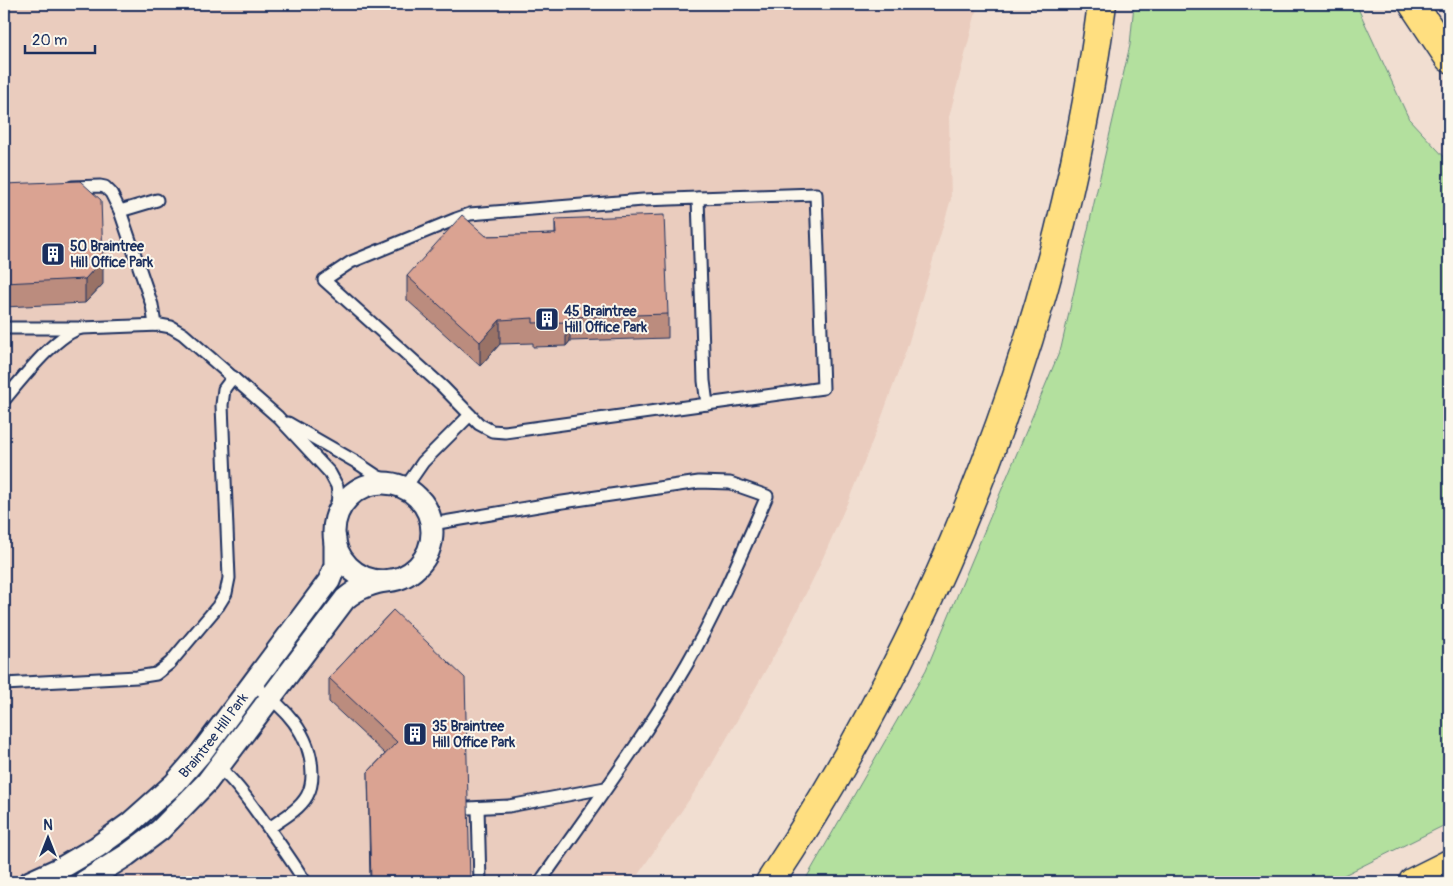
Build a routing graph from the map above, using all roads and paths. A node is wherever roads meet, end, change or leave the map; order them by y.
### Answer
1 (1102, 4) edge
2 (1413, 4) edge
3 (1449, 58) edge
4 (59, 188) edge
5 (698, 198) junction
6 (157, 200) dead end
7 (120, 211) junction
8 (155, 325) junction
9 (4, 328) edge
10 (82, 328) junction
11 (233, 377) junction
12 (4, 400) edge
13 (707, 404) junction
14 (470, 415) junction
15 (278, 417) junction
16 (401, 487) junction
17 (432, 524) junction
18 (335, 530) junction
19 (390, 580) junction
20 (4, 684) edge
21 (253, 684) junction
22 (272, 698) junction
23 (201, 753) junction
24 (220, 768) junction
25 (605, 788) junction
26 (269, 828) junction
27 (1449, 864) edge
28 (30, 882) edge
29 (84, 882) edge
30 (305, 882) edge
31 (480, 882) edge
32 (540, 882) edge
33 (770, 882) edge
34 (1413, 882) edge

1 - 33 highway
2 - 3 highway
4 - 7 lane
5 - 13 lane
5 - 13 lane
5 - 14 lane
6 - 7 lane
7 - 8 lane
8 - 10 lane
8 - 11 lane
9 - 10 lane
10 - 12 lane
11 - 15 lane
11 - 20 lane
13 - 14 lane
14 - 16 lane
15 - 16 lane
15 - 18 lane
16 - 17 street
16 - 18 street, Braintree Hill Park
17 - 19 street, Braintree Hill Park
17 - 25 lane
18 - 19 street
18 - 21 street, Braintree Hill Park
19 - 22 street, Braintree Hill Park
21 - 22 lane
21 - 23 street, Braintree Hill Park
22 - 24 street, Braintree Hill Park
22 - 26 lane
23 - 24 lane
23 - 28 street, Braintree Hill Park
24 - 26 lane
24 - 29 street, Braintree Hill Park
25 - 31 lane
25 - 32 lane
26 - 30 lane
27 - 34 highway

